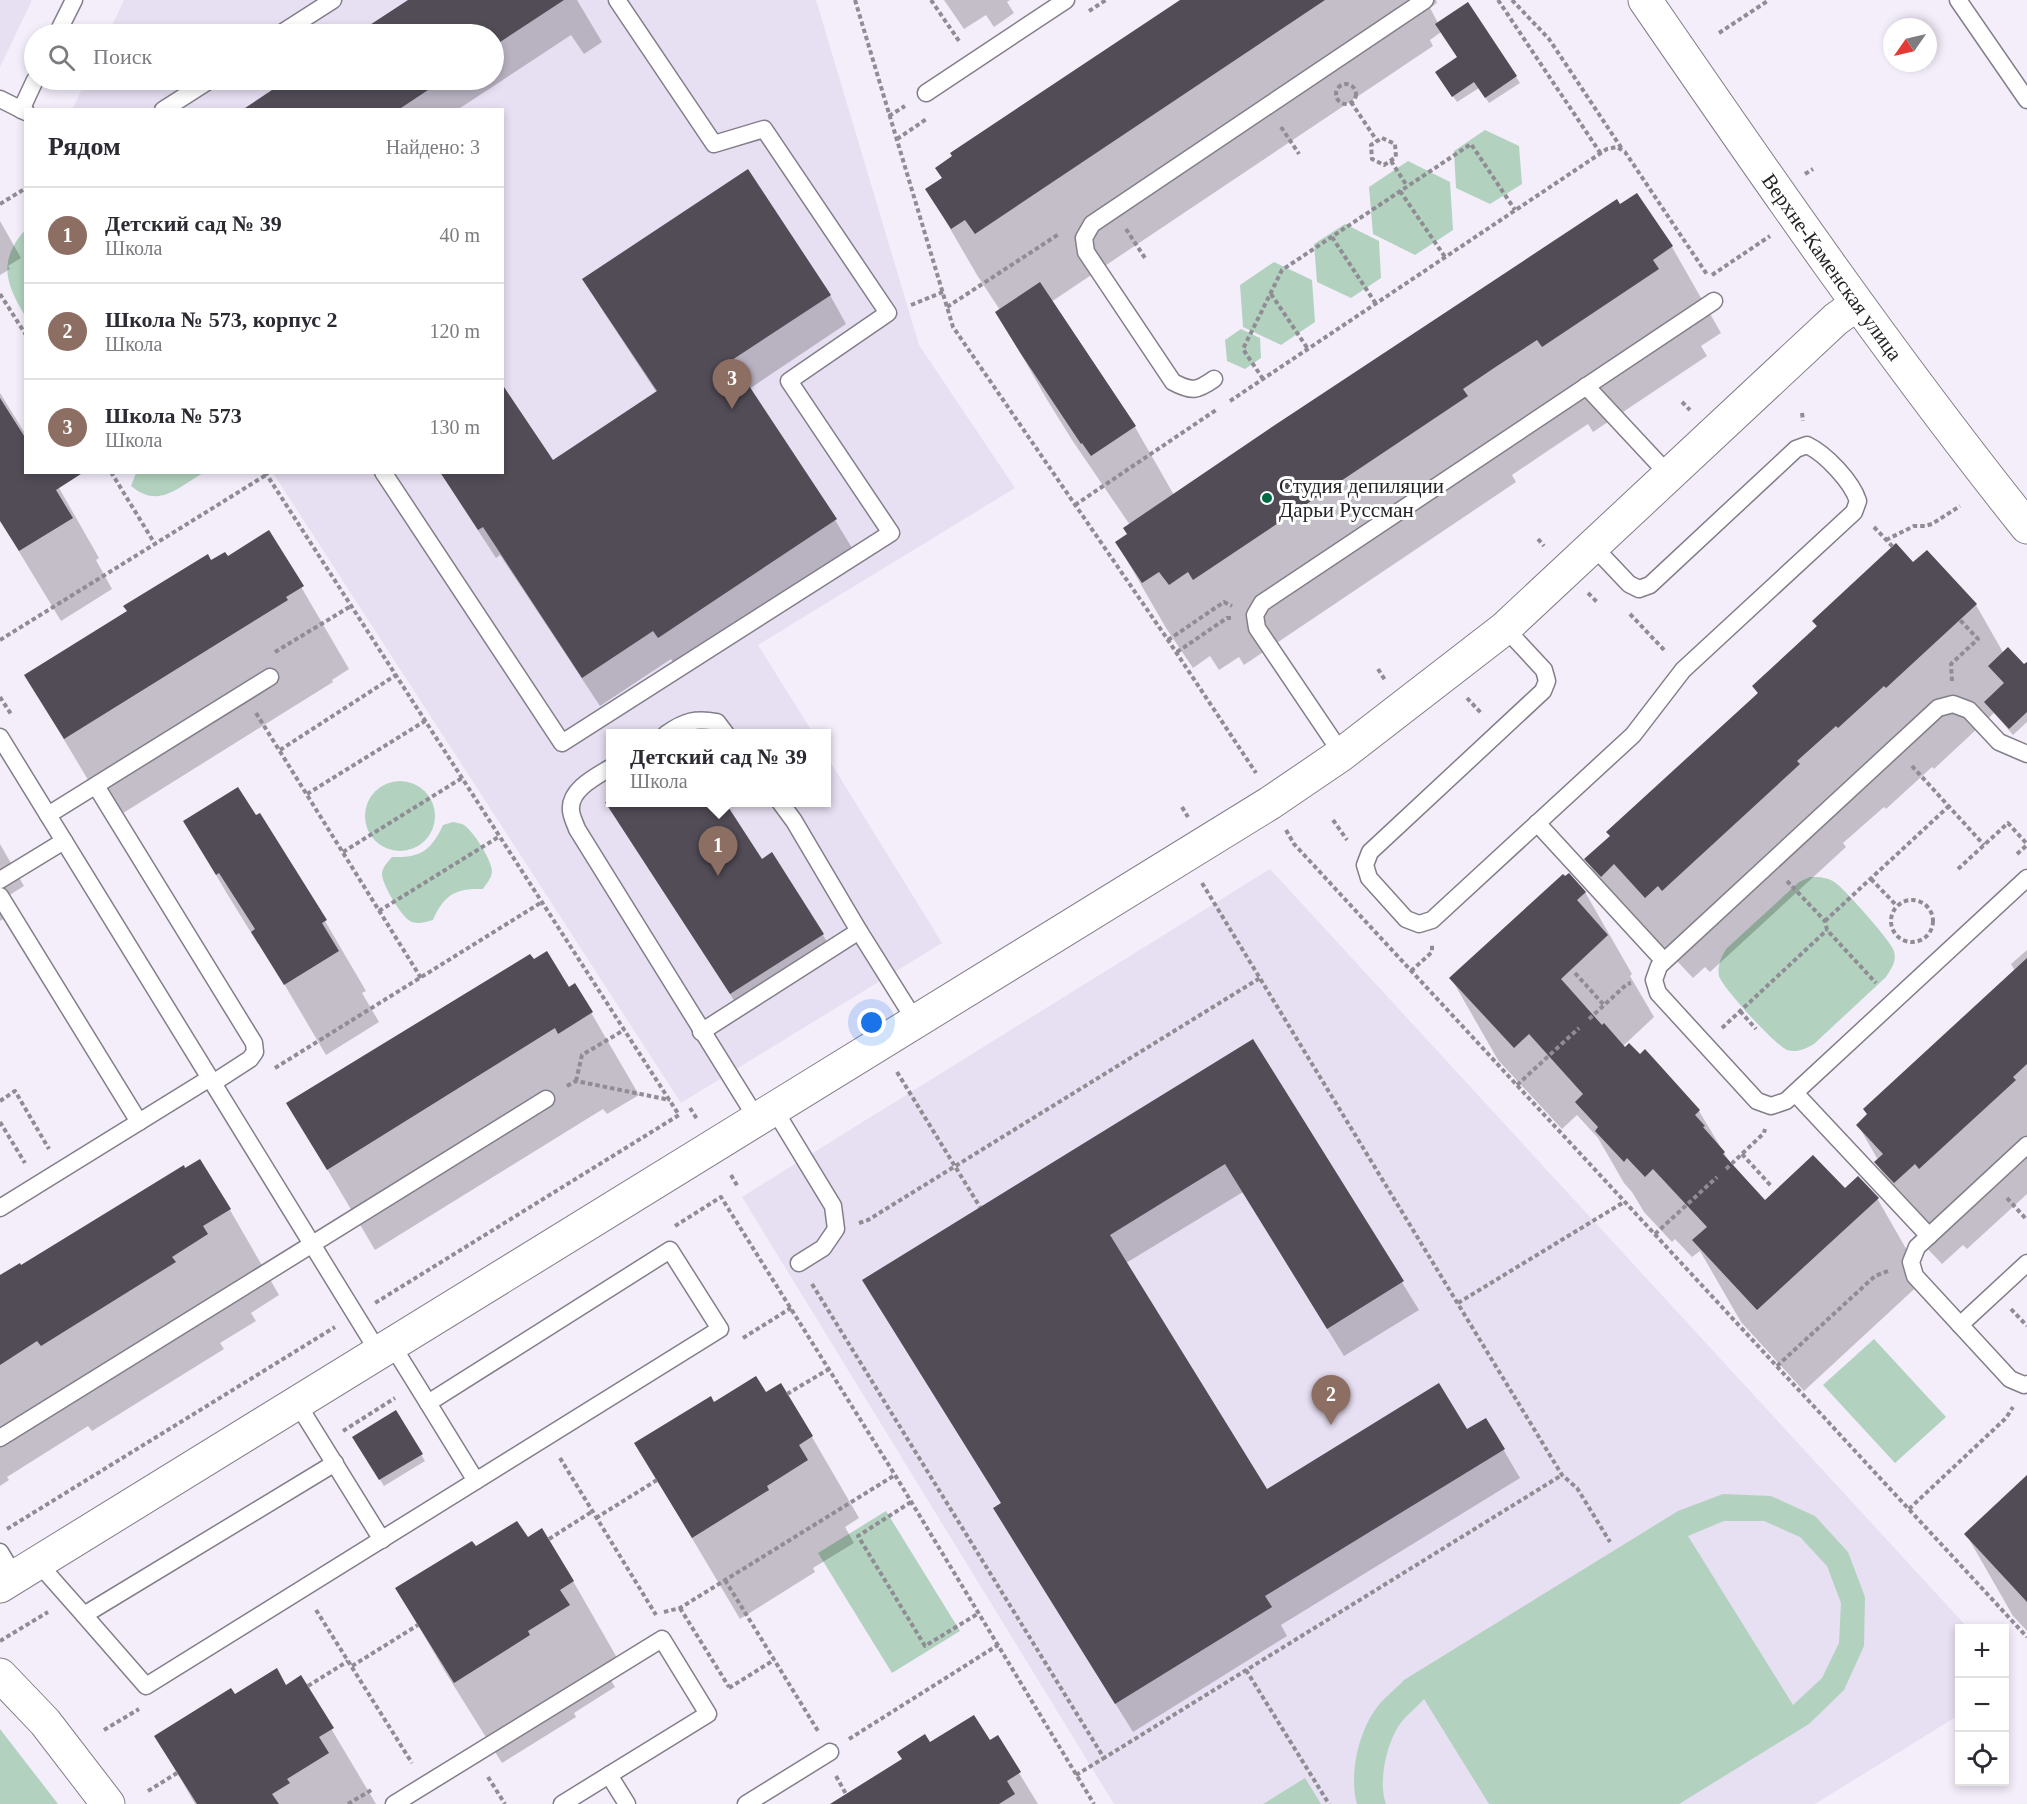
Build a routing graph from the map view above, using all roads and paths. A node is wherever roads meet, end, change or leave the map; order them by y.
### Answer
1 (74, 0) edge
2 (333, 0) edge
3 (617, 0) edge
4 (855, 0) edge
5 (931, 0) edge
6 (1066, 0) edge
7 (1425, 0) edge
8 (1498, 0) edge
9 (1512, 0) edge
10 (1645, 0) edge
11 (1769, 0) edge
12 (1958, 0) edge
13 (62, 24) edge
14 (296, 24) edge
15 (1719, 33) dead end
16 (973, 62) junction
17 (31, 90) edge
18 (194, 90) edge
19 (926, 93) dead end
20 (0, 99) edge
21 (2027, 100) edge
22 (1351, 102) junction
23 (1267, 106) junction
24 (24, 108) edge
25 (166, 108) edge
26 (23, 111) edge
27 (1377, 141) junction
28 (1624, 152) junction
29 (1299, 154) dead end
30 (1600, 154) junction
31 (1390, 161) junction
32 (1407, 186) junction
33 (24, 189) edge
34 (1400, 191) junction
35 (0, 204) edge
36 (1113, 209) junction
37 (1516, 210) junction
38 (1775, 233) dead end
39 (1332, 237) junction
40 (1084, 238) junction
41 (1445, 257) junction
42 (1146, 258) dead end
43 (943, 292) junction
44 (0, 294) edge
45 (1270, 294) junction
46 (1714, 301) dead end
47 (1376, 304) junction
48 (1857, 304) junction
49 (947, 307) junction
50 (888, 313) junction
51 (24, 332) edge
52 (1308, 349) junction
53 (1214, 379) dead end
54 (1263, 379) junction
55 (1586, 386) junction
56 (1229, 402) dead end
57 (1219, 408) dead end
58 (112, 474) edge
59 (266, 474) edge
60 (384, 474) edge
61 (1669, 475) junction
62 (1075, 505) junction
63 (1960, 506) dead end
64 (2027, 528) edge
65 (1886, 540) dead end
66 (155, 544) junction
67 (1593, 546) junction
68 (1626, 609) dead end
69 (1256, 615) junction
70 (1960, 620) dead end
71 (1505, 628) junction
72 (0, 640) edge
73 (1168, 640) junction
74 (1177, 652) junction
75 (1378, 669) dead end
76 (1683, 670) junction
77 (396, 675) junction
78 (270, 677) dead end
79 (1386, 681) dead end
80 (244, 693) junction
81 (1953, 704) junction
82 (425, 721) junction
83 (673, 729) edge
84 (722, 729) edge
85 (0, 737) edge
86 (280, 750) junction
87 (1342, 753) junction
88 (2027, 754) edge
89 (1252, 764) dead end
90 (1912, 766) dead end
91 (606, 770) edge
92 (462, 778) junction
93 (96, 786) junction
94 (307, 794) junction
95 (1949, 806) junction
96 (784, 807) edge
97 (48, 815) junction
98 (1537, 823) junction
99 (500, 836) junction
100 (64, 841) junction
101 (1294, 844) dead end
102 (2027, 844) edge
103 (1984, 845) junction
104 (343, 852) junction
105 (1186, 856) junction
106 (1958, 869) dead end
107 (2027, 878) edge
108 (1871, 879) junction
109 (0, 880) edge
110 (1793, 887) dead end
111 (0, 896) edge
112 (542, 903) junction
113 (1897, 906) junction
114 (379, 911) junction
115 (1825, 921) junction
116 (1827, 930) junction
117 (859, 931) junction
118 (1664, 961) junction
119 (1575, 973) dead end
120 (421, 978) junction
121 (1260, 978) junction
122 (1654, 980) junction
123 (1878, 985) dead end
124 (1604, 1005) junction
125 (1740, 1011) junction
126 (1589, 1019) dead end
127 (916, 1022) junction
128 (1580, 1028) dead end
129 (1720, 1029) dead end
130 (1756, 1029) dead end
131 (624, 1030) junction
132 (701, 1032) junction
133 (880, 1044) junction
134 (267, 1073) dead end
135 (212, 1081) junction
136 (576, 1081) junction
137 (1517, 1085) junction
138 (1795, 1093) junction
139 (546, 1099) joint
140 (670, 1100) junction
141 (0, 1101) edge
142 (1771, 1106) junction
143 (765, 1114) junction
144 (679, 1115) dead end
145 (0, 1122) edge
146 (139, 1122) junction
147 (2027, 1145) edge
148 (1742, 1154) junction
149 (955, 1167) junction
150 (1726, 1169) dead end
151 (62, 1170) junction
152 (1718, 1177) dead end
153 (38, 1184) junction
154 (1772, 1187) dead end
155 (1624, 1202) junction
156 (980, 1207) dead end
157 (0, 1208) edge
158 (671, 1228) dead end
159 (836, 1229) junction
160 (1655, 1234) junction
161 (1929, 1236) junction
162 (312, 1243) junction
163 (1911, 1262) junction
164 (799, 1263) joint
165 (2027, 1263) edge
166 (1458, 1303) junction
167 (1960, 1325) junction
168 (386, 1349) junction
169 (1777, 1366) junction
170 (829, 1369) junction
171 (416, 1385) junction
172 (2026, 1385) edge
173 (787, 1394) dead end
174 (297, 1403) junction
175 (428, 1403) junction
176 (547, 1437) junction
177 (0, 1438) edge
178 (322, 1443) junction
179 (335, 1463) junction
180 (1562, 1475) junction
181 (657, 1480) dead end
182 (476, 1481) junction
183 (911, 1502) junction
184 (1909, 1509) junction
185 (593, 1512) junction
186 (596, 1518) junction
187 (549, 1539) dead end
188 (382, 1540) junction
189 (1610, 1542) dead end
190 (13, 1569) edge
191 (725, 1580) dead end
192 (303, 1588) junction
193 (69, 1599) junction
194 (680, 1608) dead end
195 (978, 1613) junction
196 (84, 1615) junction
197 (418, 1625) dead end
198 (2027, 1637) edge
199 (662, 1639) junction
200 (0, 1642) edge
201 (998, 1645) junction
202 (774, 1660) junction
203 (348, 1661) junction
204 (352, 1666) junction
205 (1246, 1670) junction
206 (0, 1675) edge
207 (308, 1686) dead end
208 (729, 1687) junction
209 (702, 1704) junction
210 (830, 1752) junction
211 (474, 1755) junction
212 (1104, 1758) junction
213 (177, 1773) dead end
214 (609, 1775) junction
215 (1076, 1775) junction
216 (425, 1785) junction
217 (148, 1791) dead end
218 (1092, 1803) edge
219 (108, 1804) edge
220 (394, 1804) edge
221 (505, 1804) edge
222 (562, 1804) edge
223 (627, 1804) edge
224 (746, 1804) edge
225 (1329, 1804) edge

1 - 13 lane
2 - 14 lane
3 - 50 lane
4 - 43 path
5 - 16 path
6 - 16 lane
7 - 23 lane
8 - 30 path
9 - 28 path
10 - 48 street, Верхне-Каменская улица
11 - 15 path
12 - 21 lane
16 - 19 lane
17 - 24 lane
18 - 25 lane
20 - 26 lane
22 - 22 path
22 - 27 path
23 - 29 path
23 - 36 lane
27 - 31 path
27 - 31 path
28 - 30 path
28 - 38 path
30 - 37 path
31 - 32 path
32 - 34 path
32 - 37 path
33 - 35 path
34 - 39 path
34 - 41 path
36 - 40 lane
36 - 42 path
37 - 41 path
39 - 45 path
39 - 47 path
40 - 49 path
40 - 53 lane
41 - 47 path
43 - 49 path
43 - 50 path
44 - 51 path
45 - 52 path
45 - 54 path
46 - 55 lane
47 - 52 path
48 - 61 street
48 - 64 street, Верхне-Каменская улица
49 - 62 path
50 - 60 lane
52 - 54 path
54 - 56 path
55 - 61 lane
55 - 69 lane
57 - 62 path
58 - 66 path
59 - 66 path
59 - 77 path
61 - 67 street
62 - 73 path
63 - 65 path
66 - 72 path
67 - 71 street
67 - 76 lane
68 - 76 path
69 - 73 path
69 - 74 path
69 - 87 lane
70 - 81 path
71 - 87 street
71 - 98 lane
73 - 74 path
74 - 89 path
75 - 79 path
76 - 98 lane
77 - 82 path
77 - 86 path
78 - 80 lane
80 - 86 path
80 - 93 lane
81 - 88 lane
81 - 118 lane
82 - 92 path
82 - 94 path
83 - 84 lane
85 - 97 lane
86 - 94 path
87 - 105 street
90 - 95 path
91 - 132 lane
92 - 99 path
92 - 104 path
93 - 97 lane
93 - 135 lane
94 - 104 path
95 - 103 path
95 - 108 path
96 - 117 lane
97 - 100 lane
98 - 118 lane
99 - 112 path
99 - 114 path
100 - 109 lane
100 - 135 lane
101 - 137 path
102 - 103 path
103 - 106 path
104 - 114 path
105 - 121 path
105 - 127 street
107 - 138 lane
108 - 113 path
108 - 115 path
110 - 115 path
111 - 146 lane
112 - 120 path
112 - 131 path
113 - 113 path
114 - 120 path
115 - 116 path
116 - 123 path
116 - 125 path
117 - 127 lane
117 - 132 lane
118 - 122 lane
119 - 124 path
120 - 134 path
121 - 149 path
121 - 166 path
122 - 124 path
122 - 142 lane
124 - 126 path
125 - 129 path
125 - 130 path
127 - 133 street
128 - 137 path
131 - 136 path
131 - 140 path
132 - 143 lane
133 - 143 street
133 - 149 path
135 - 146 lane
135 - 162 lane
136 - 139 path
136 - 140 path
137 - 155 path
138 - 142 lane
138 - 161 lane
139 - 162 lane
140 - 144 path
141 - 151 path
142 - 148 path
143 - 159 lane
143 - 168 street
145 - 153 path
146 - 151 lane
147 - 161 lane
148 - 150 path
148 - 154 path
149 - 156 path
149 - 159 path
151 - 153 lane
152 - 160 path
153 - 157 lane
155 - 160 path
155 - 166 path
158 - 170 path
159 - 164 lane
160 - 169 path
161 - 163 lane
162 - 168 lane
162 - 177 lane
163 - 167 lane
163 - 169 path
164 - 212 path
165 - 167 lane
166 - 180 path
167 - 172 lane
168 - 171 lane
168 - 174 street
169 - 184 path
170 - 173 path
170 - 183 path
171 - 175 lane
171 - 178 path
172 - 184 path
174 - 178 lane
174 - 190 street
175 - 176 lane
175 - 182 lane
176 - 182 lane
176 - 185 path
178 - 179 lane
179 - 188 lane
179 - 196 lane
180 - 189 path
180 - 205 path
181 - 186 path
182 - 188 lane
183 - 195 path
183 - 195 path
184 - 198 path
185 - 186 path
185 - 187 path
186 - 199 path
188 - 192 lane
190 - 193 lane
191 - 202 path
192 - 196 lane
192 - 203 path
193 - 196 lane
193 - 200 path
194 - 208 path
195 - 201 path
197 - 204 path
199 - 209 lane
199 - 211 lane
201 - 210 path
201 - 215 path
202 - 208 path
202 - 210 path
203 - 204 path
203 - 207 path
204 - 216 path
205 - 212 path
205 - 225 path
206 - 219 street
208 - 209 path
209 - 214 lane
210 - 224 lane
211 - 216 lane
211 - 221 path
212 - 215 path
213 - 217 path
214 - 222 lane
214 - 223 lane
215 - 218 path
216 - 220 lane

